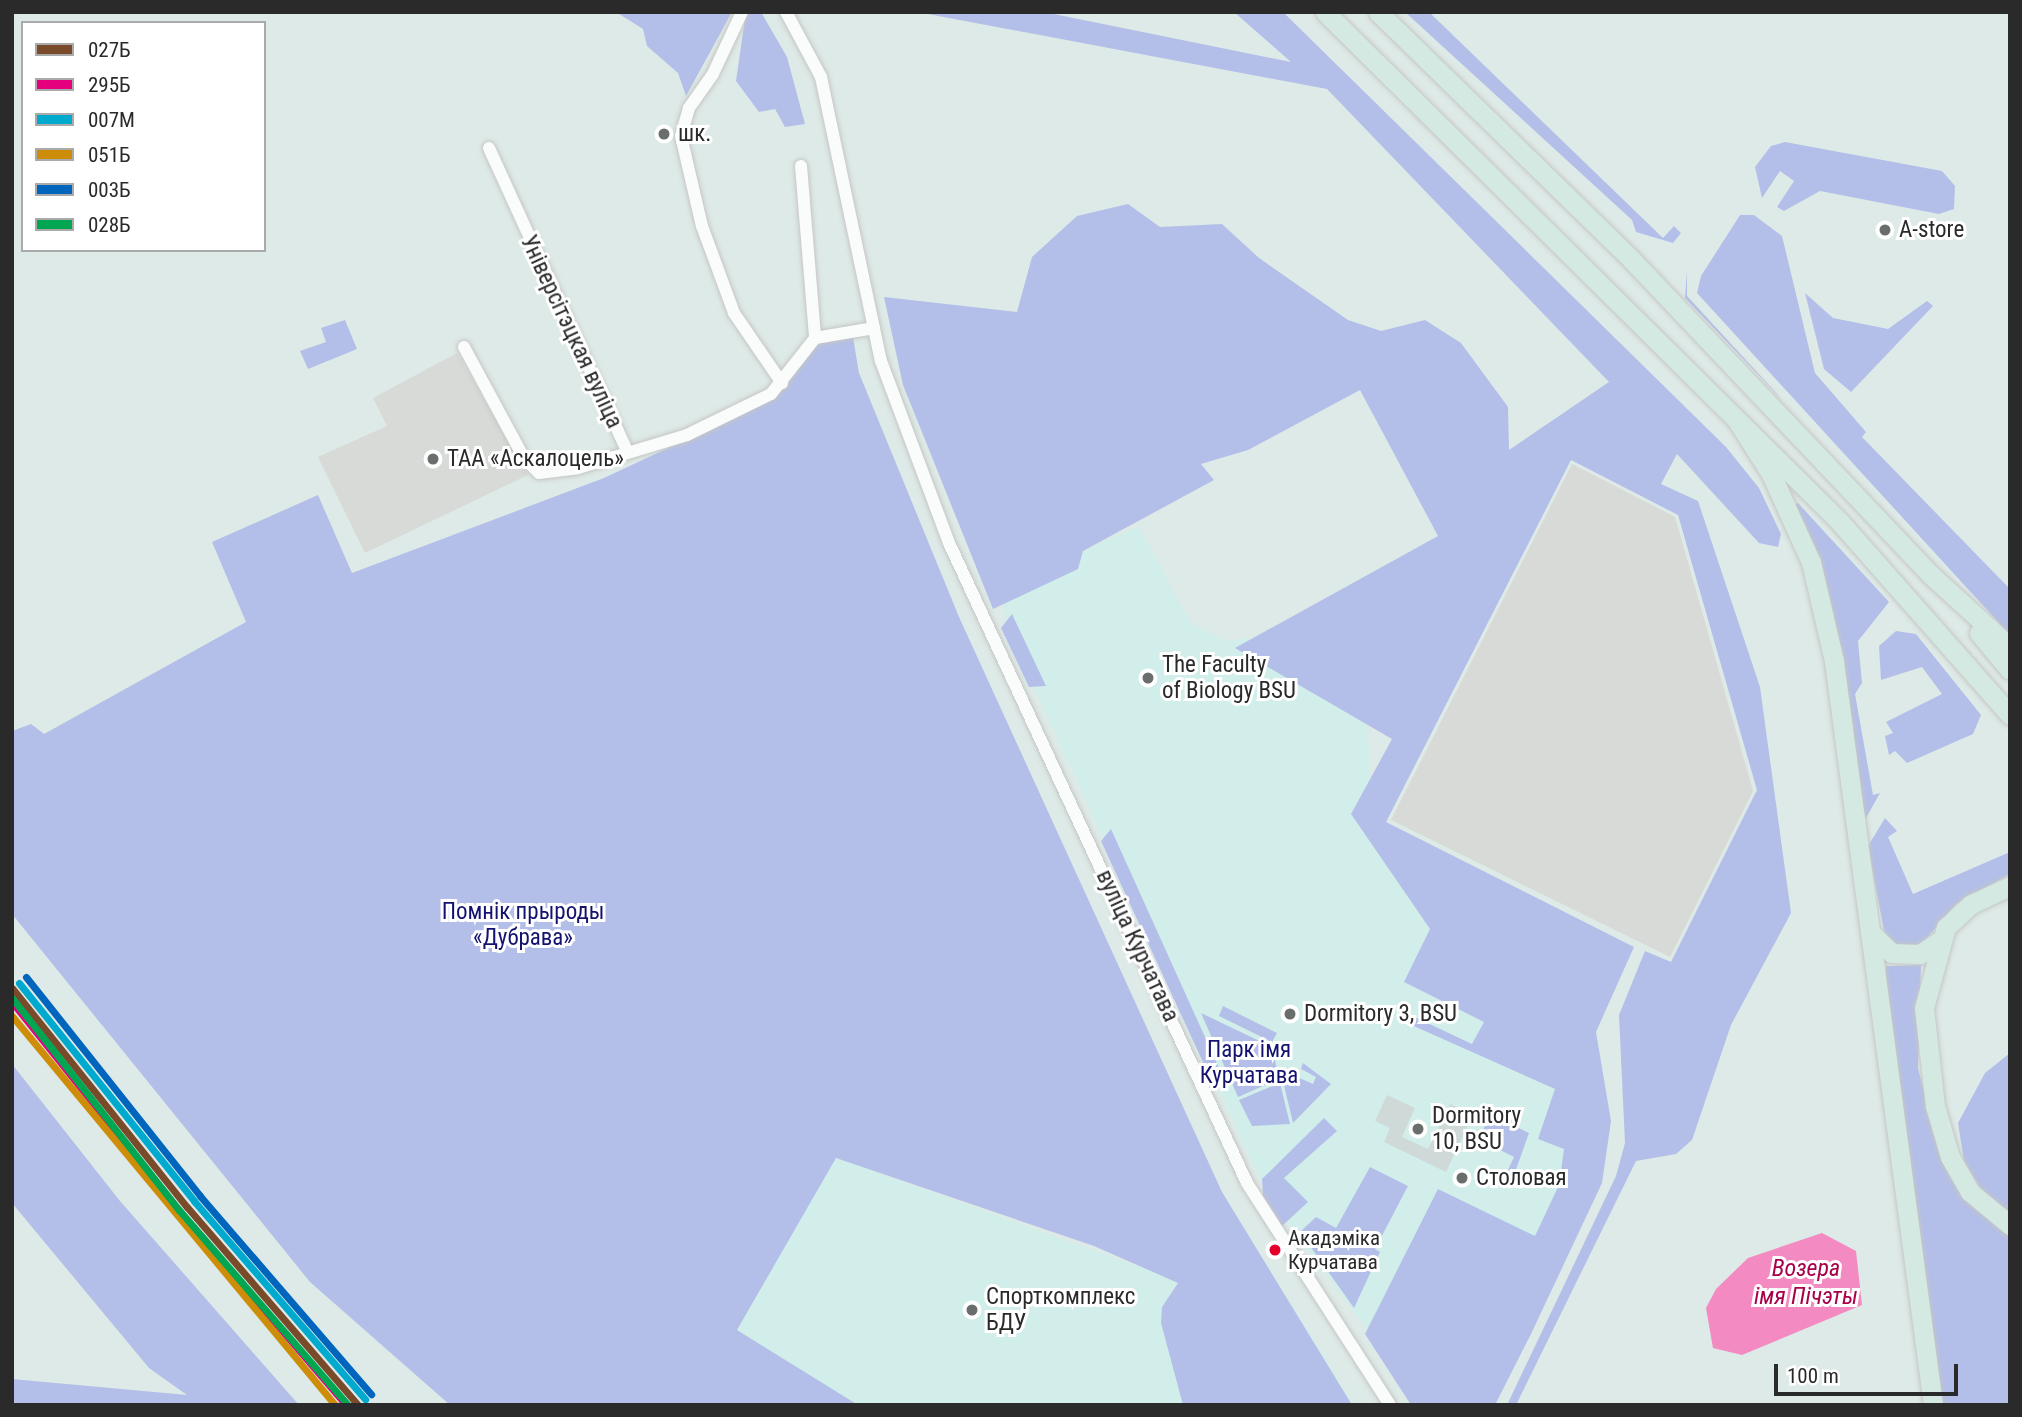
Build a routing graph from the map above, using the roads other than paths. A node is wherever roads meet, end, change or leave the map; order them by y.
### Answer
1 (742, 12) edge
2 (786, 12) edge
3 (1325, 12) edge
4 (1378, 12) edge
5 (489, 148) dead end
6 (801, 166) dead end
7 (874, 328) junction
8 (815, 338) junction
9 (464, 347) dead end
10 (782, 383) junction
11 (1738, 422) junction
12 (627, 451) junction
13 (1931, 576) junction
14 (2010, 647) edge
15 (2010, 670) edge
16 (2010, 715) edge
17 (2010, 886) edge
18 (1870, 931) junction
19 (1938, 942) junction
20 (2010, 1225) edge
21 (1391, 1405) edge
22 (1933, 1405) edge

1 - 10 street
2 - 7 street, вуліца Курчатава
3 - 11 highway
4 - 13 highway
5 - 12 street, Універсітэцкая вуліца
6 - 8 street
7 - 8 street
7 - 21 street, вуліца Курчатава
8 - 10 street
9 - 12 street, Універсітэцкая вуліца
10 - 12 street
11 - 16 highway
11 - 18 highway
13 - 14 highway
13 - 15 highway
17 - 19 highway
18 - 19 highway
18 - 22 highway
19 - 20 highway

